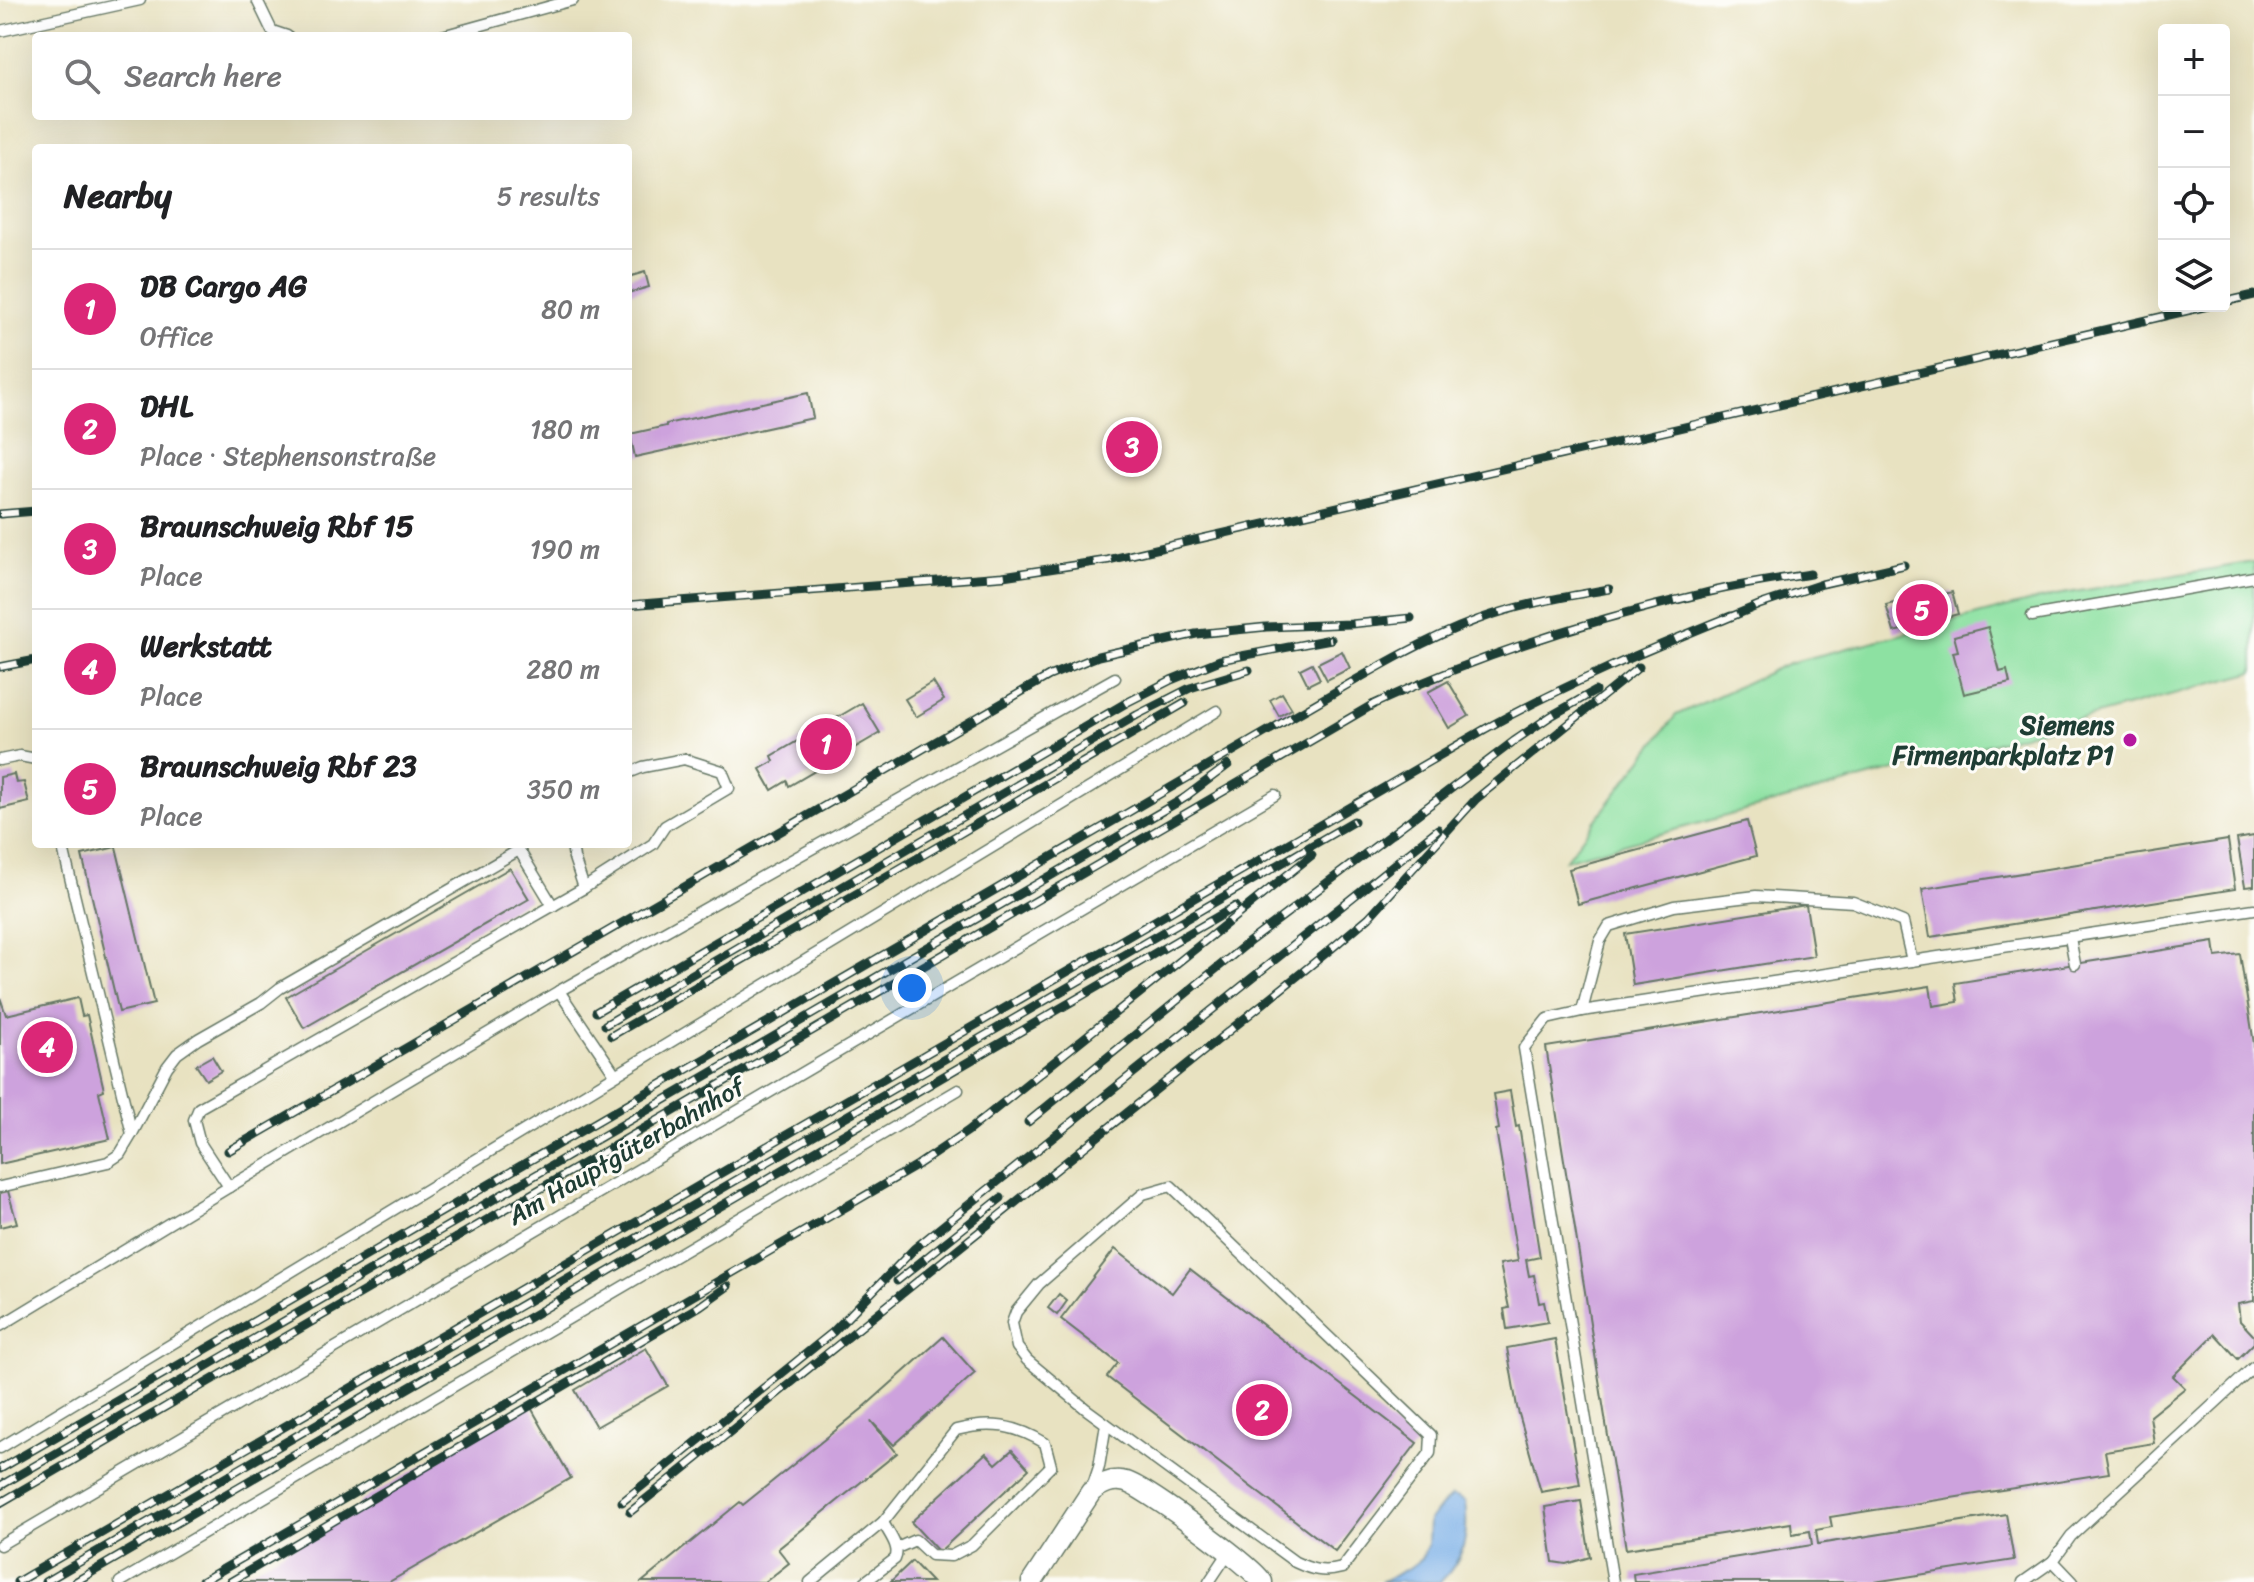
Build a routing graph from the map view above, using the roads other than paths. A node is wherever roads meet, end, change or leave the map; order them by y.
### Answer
1 (140, 0) edge
2 (257, 0) edge
3 (573, 0) edge
4 (0, 31) edge
5 (275, 32) edge
6 (457, 32) edge
7 (2254, 577) edge
8 (2032, 616) dead end
9 (1115, 678) dead end
10 (1217, 711) dead end
11 (32, 758) edge
12 (0, 760) edge
13 (632, 771) edge
14 (1275, 795) dead end
15 (63, 848) edge
16 (573, 848) edge
17 (584, 888) junction
18 (553, 906) junction
19 (2254, 909) edge
20 (2070, 938) junction
21 (1912, 961) junction
22 (2075, 964) dead end
23 (559, 991) junction
24 (1582, 1011) junction
25 (615, 1074) junction
26 (958, 1090) dead end
27 (132, 1134) junction
28 (0, 1187) edge
29 (229, 1187) junction
30 (0, 1326) edge
31 (2254, 1367) edge
32 (1106, 1424) junction
33 (0, 1448) edge
34 (1091, 1492) junction
35 (883, 1522) junction
36 (0, 1545) edge
37 (897, 1548) junction
38 (1229, 1552) junction
39 (2053, 1561) junction
40 (1326, 1577) edge
41 (120, 1582) edge
42 (810, 1582) edge
43 (865, 1582) edge
44 (1032, 1582) edge
45 (1209, 1582) edge
46 (1262, 1582) edge
47 (1613, 1582) edge
48 (2023, 1582) edge
49 (2073, 1582) edge

1 - 4 lane
2 - 5 lane
3 - 6 lane
7 - 8 lane
9 - 23 lane
10 - 25 lane
11 - 12 lane
13 - 17 lane
14 - 36 lane, Am Hauptgüterbahnhof
15 - 27 lane
16 - 17 lane
17 - 18 lane
18 - 27 lane
18 - 29 lane
19 - 20 lane
20 - 21 lane
20 - 22 lane
21 - 24 lane
21 - 24 lane
23 - 25 lane
23 - 29 lane
24 - 47 lane
25 - 33 lane
26 - 41 lane
27 - 28 lane
29 - 30 lane
31 - 39 lane
32 - 34 lane
32 - 40 lane
32 - 40 lane
34 - 38 street
34 - 44 street
35 - 37 lane
35 - 37 lane
35 - 42 lane
37 - 43 lane
38 - 45 lane
38 - 46 street
39 - 48 lane
39 - 49 lane

